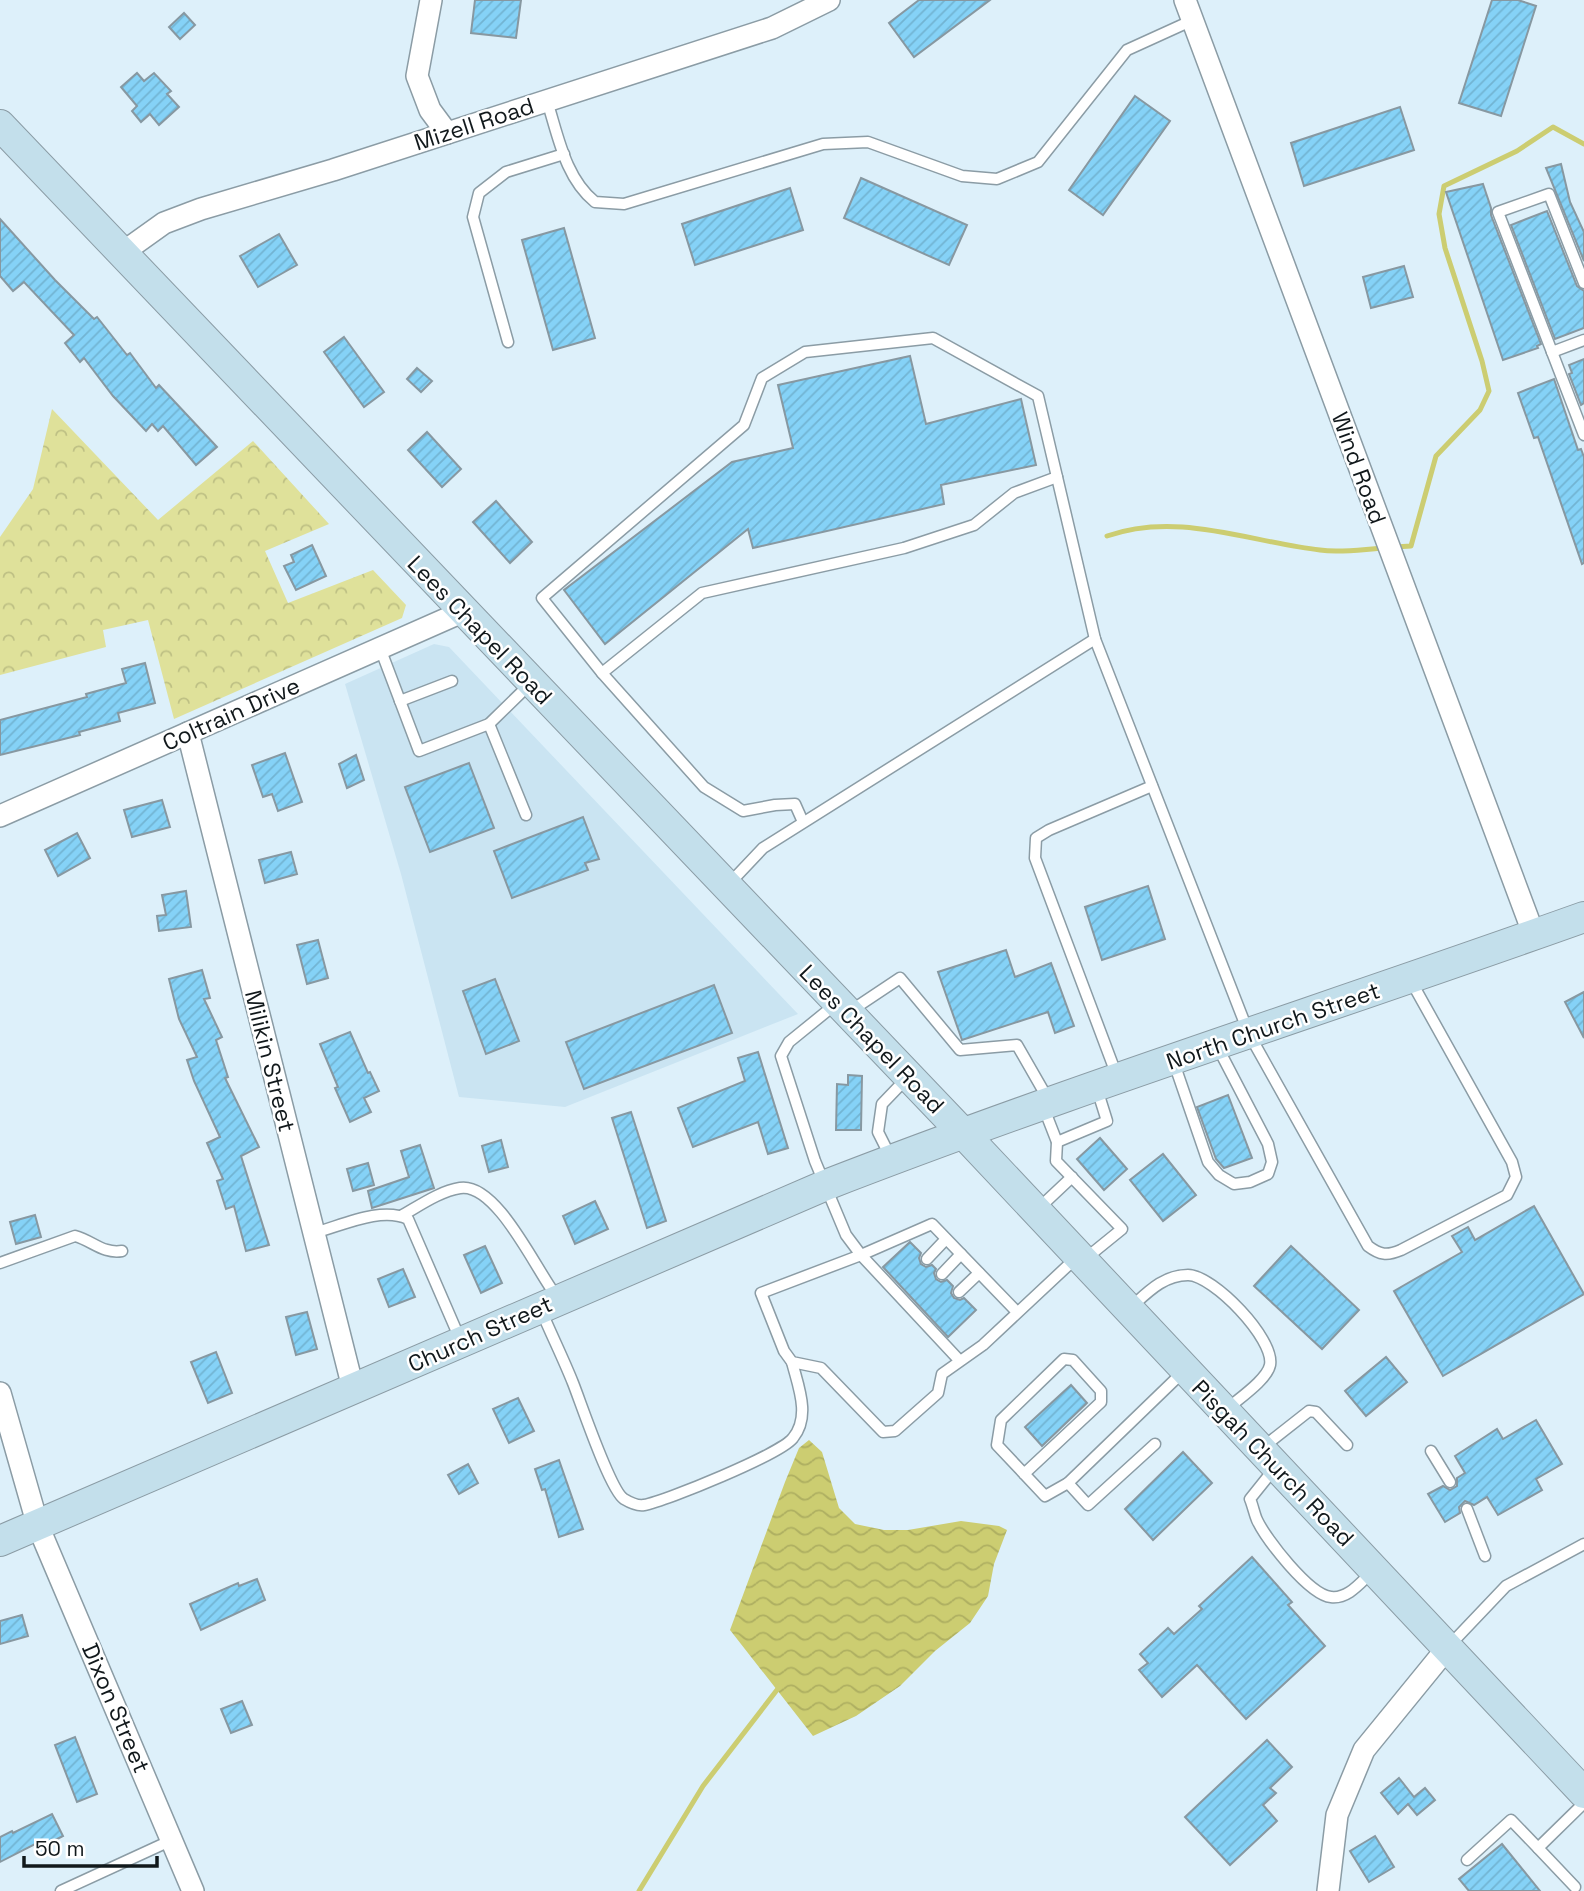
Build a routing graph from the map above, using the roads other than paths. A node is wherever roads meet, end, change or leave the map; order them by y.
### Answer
1 (431, 0) edge
2 (829, 0) edge
3 (1185, 0) edge
4 (1193, 20) junction
5 (547, 101) junction
6 (0, 125) edge
7 (447, 133) junction
8 (564, 154) junction
9 (122, 253) junction
10 (1584, 283) edge
11 (1584, 340) edge
12 (508, 342) dead end
13 (1552, 352) junction
14 (1581, 416) edge
15 (1584, 435) edge
16 (1057, 477) junction
17 (462, 612) junction
18 (1095, 639) junction
19 (380, 648) junction
20 (602, 673) junction
21 (452, 681) dead end
22 (531, 683) junction
23 (400, 701) junction
24 (489, 724) junction
25 (188, 733) junction
26 (1152, 786) junction
27 (526, 815) dead end
28 (0, 816) edge
29 (803, 822) junction
30 (726, 887) junction
31 (1584, 917) edge
32 (1534, 935) junction
33 (1409, 979) junction
34 (842, 1008) junction
35 (1249, 1034) junction
36 (1217, 1045) junction
37 (1173, 1060) junction
38 (908, 1077) junction
39 (1107, 1082) junction
40 (1046, 1103) junction
41 (962, 1132) junction
42 (1057, 1142) junction
43 (891, 1159) junction
44 (1072, 1177) junction
45 (826, 1185) junction
46 (1036, 1211) junction
47 (401, 1216) junction
48 (314, 1233) junction
49 (946, 1239) junction
50 (122, 1251) dead end
51 (961, 1254) junction
52 (861, 1255) junction
53 (1080, 1258) junction
54 (927, 1259) dead end
55 (0, 1263) edge
56 (979, 1273) junction
57 (942, 1274) dead end
58 (959, 1292) dead end
59 (549, 1303) junction
60 (1128, 1310) junction
61 (1017, 1312) junction
62 (461, 1342) junction
63 (960, 1360) junction
64 (792, 1362) junction
65 (1185, 1370) junction
66 (353, 1388) junction
67 (0, 1393) edge
68 (1224, 1412) junction
69 (1155, 1444) dead end
70 (1348, 1445) dead end
71 (1431, 1451) dead end
72 (1268, 1459) junction
73 (1024, 1474) junction
74 (1450, 1482) dead end
75 (1068, 1483) junction
76 (1467, 1509) dead end
77 (38, 1525) junction
78 (0, 1541) edge
79 (1584, 1544) edge
80 (1485, 1556) dead end
81 (1374, 1570) junction
82 (1448, 1647) junction
83 (1584, 1793) edge
84 (1584, 1803) edge
85 (172, 1840) junction
86 (1538, 1848) junction
87 (1467, 1860) dead end
88 (1575, 1887) dead end
89 (61, 1891) edge
90 (193, 1891) edge
91 (1328, 1891) edge

1 - 7 street
2 - 5 street, Mizell Road
3 - 4 street, Wind Road
4 - 8 lane
4 - 32 street, Wind Road
5 - 7 street, Mizell Road
5 - 8 lane
6 - 9 main road, Lees Chapel Road
7 - 9 street, Mizell Road
8 - 12 lane
9 - 17 main road, Lees Chapel Road
10 - 13 lane
11 - 13 lane
13 - 14 lane
14 - 15 lane
16 - 18 lane
16 - 20 lane
16 - 20 lane
17 - 19 street, Coltrain Drive
17 - 22 main road, Lees Chapel Road
18 - 26 lane
18 - 29 lane
19 - 23 lane
19 - 25 street, Coltrain Drive
20 - 29 lane
21 - 23 lane
22 - 24 lane
22 - 30 main road, Lees Chapel Road
23 - 24 lane
24 - 27 lane
25 - 28 street, Coltrain Drive
25 - 48 street, Milikin Street
26 - 35 lane
26 - 39 lane
29 - 30 lane
30 - 34 main road, Lees Chapel Road
31 - 32 main road, North Church Street
32 - 33 main road, North Church Street
33 - 35 main road, North Church Street
33 - 35 lane
34 - 38 main road, Lees Chapel Road
34 - 40 lane
34 - 45 lane
35 - 36 main road, North Church Street
36 - 37 main road, North Church Street
36 - 37 lane
37 - 39 main road, North Church Street
38 - 41 main road, Lees Chapel Road
38 - 43 lane
39 - 40 main road, North Church Street
39 - 42 lane
40 - 41 main road, North Church Street
40 - 42 lane
41 - 43 main road, Church Street
41 - 46 main road, Pisgah Church Road
42 - 44 lane
43 - 45 main road, Church Street
44 - 46 lane
44 - 53 lane
45 - 52 lane
45 - 59 main road, Church Street
46 - 53 main road, Pisgah Church Road
47 - 48 lane
47 - 59 lane
47 - 62 lane
48 - 66 street, Milikin Street
49 - 51 lane
49 - 52 lane
49 - 54 lane
50 - 55 lane
51 - 56 lane
51 - 57 lane
52 - 63 lane
52 - 64 lane
53 - 60 main road, Pisgah Church Road
53 - 61 lane
56 - 58 lane
56 - 61 lane
59 - 62 main road, Church Street
59 - 64 lane
60 - 65 main road, Pisgah Church Road
60 - 68 lane
61 - 63 lane
62 - 66 main road, Church Street
63 - 64 lane
65 - 68 main road, Pisgah Church Road
65 - 75 lane
66 - 77 main road, Church Street
67 - 77 street, Dixon Street
68 - 72 main road, Pisgah Church Road
69 - 75 lane
70 - 72 lane
71 - 74 lane
72 - 81 main road, Pisgah Church Road
72 - 81 lane
73 - 73 lane
73 - 75 lane
76 - 80 lane
77 - 78 main road, Church Street
77 - 85 street, Dixon Street
79 - 82 lane
81 - 82 main road, Pisgah Church Road
82 - 83 main road, Pisgah Church Road
82 - 91 street
84 - 86 lane
85 - 89 lane
85 - 90 street, Dixon Street
86 - 87 lane
86 - 88 lane

